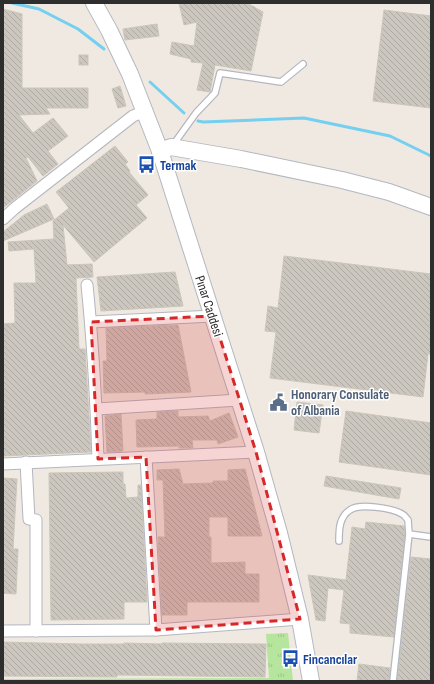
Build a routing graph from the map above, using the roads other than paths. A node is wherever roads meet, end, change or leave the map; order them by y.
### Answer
1 (94, 3) edge
2 (303, 64) dead end
3 (145, 112) junction
4 (166, 149) junction
5 (431, 207) edge
6 (3, 219) edge
7 (87, 285) dead end
8 (213, 316) junction
9 (90, 322) junction
10 (239, 400) junction
11 (97, 409) junction
12 (256, 452) junction
13 (146, 458) junction
14 (98, 459) junction
15 (26, 462) junction
16 (3, 464) edge
17 (409, 534) junction
18 (431, 537) edge
19 (339, 541) dead end
20 (300, 619) junction
21 (156, 630) junction
22 (3, 631) edge
23 (36, 631) junction
24 (300, 681) edge
25 (311, 681) edge
26 (393, 681) edge

1 - 3 main road, Pınar Caddesi
2 - 4 lane
3 - 4 main road, Pınar Caddesi
3 - 6 street
4 - 5 main road
4 - 8 main road, Pınar Caddesi
7 - 9 street
8 - 9 street
8 - 10 main road, Pınar Caddesi
9 - 11 street
10 - 11 street
10 - 12 main road, Pınar Caddesi
11 - 14 street
12 - 13 street
12 - 20 main road, Pınar Caddesi
13 - 14 street
13 - 21 street
14 - 15 street
15 - 16 street
15 - 23 street
17 - 18 lane
17 - 19 lane
17 - 26 lane
20 - 21 street
20 - 24 main road, Pınar Caddesi
20 - 25 main road, Pınar Caddesi
21 - 23 street
22 - 23 street

